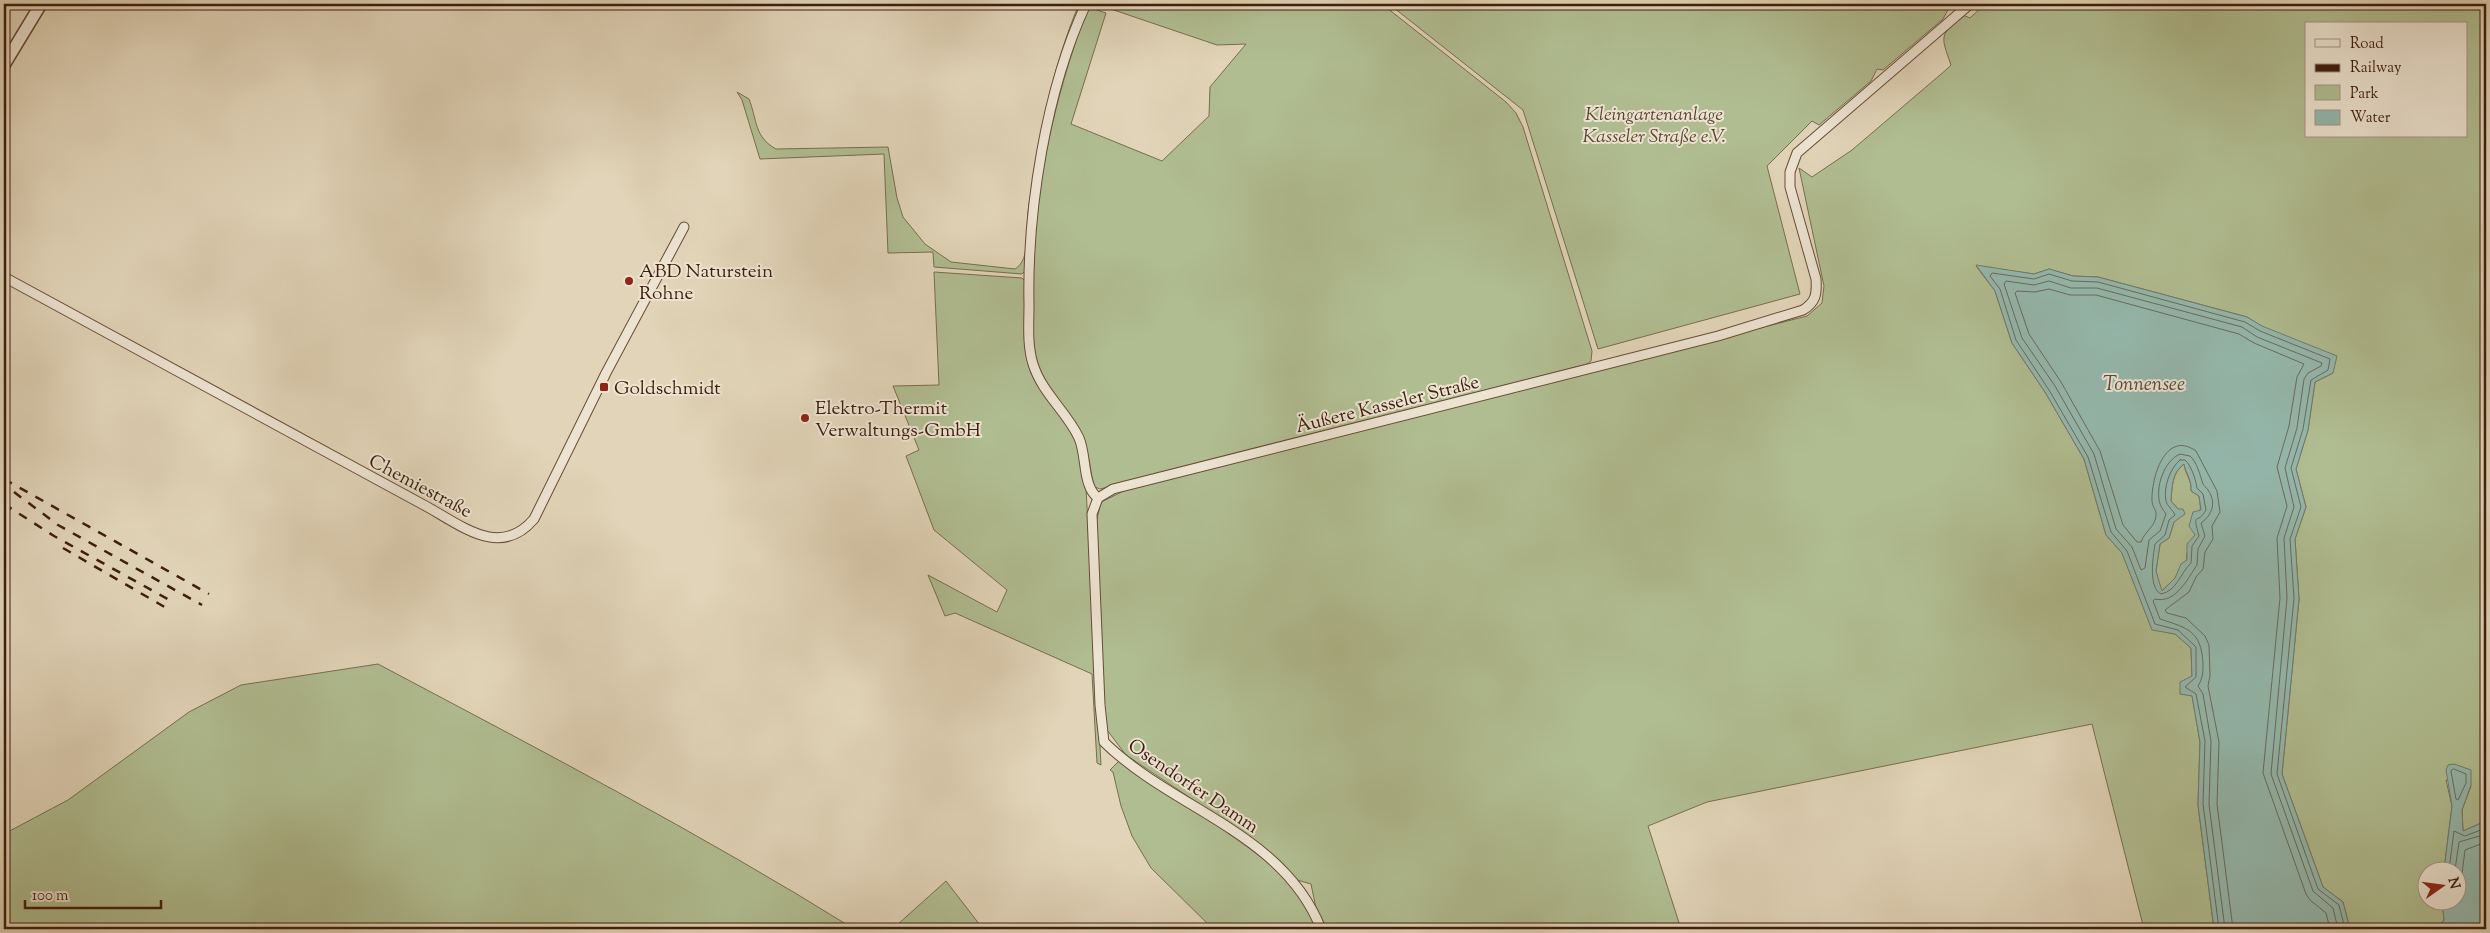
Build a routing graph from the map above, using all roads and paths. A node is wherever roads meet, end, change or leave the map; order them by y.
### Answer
1 (41, 4) edge
2 (1086, 4) edge
3 (1970, 4) edge
4 (4, 65) edge
5 (684, 227) dead end
6 (4, 276) edge
7 (1098, 498) junction
8 (1321, 929) edge

1 - 4 street
2 - 7 street
3 - 7 street, Äußere Kasseler Straße
5 - 6 street, Chemiestraße
7 - 8 street, Osendorfer Damm

